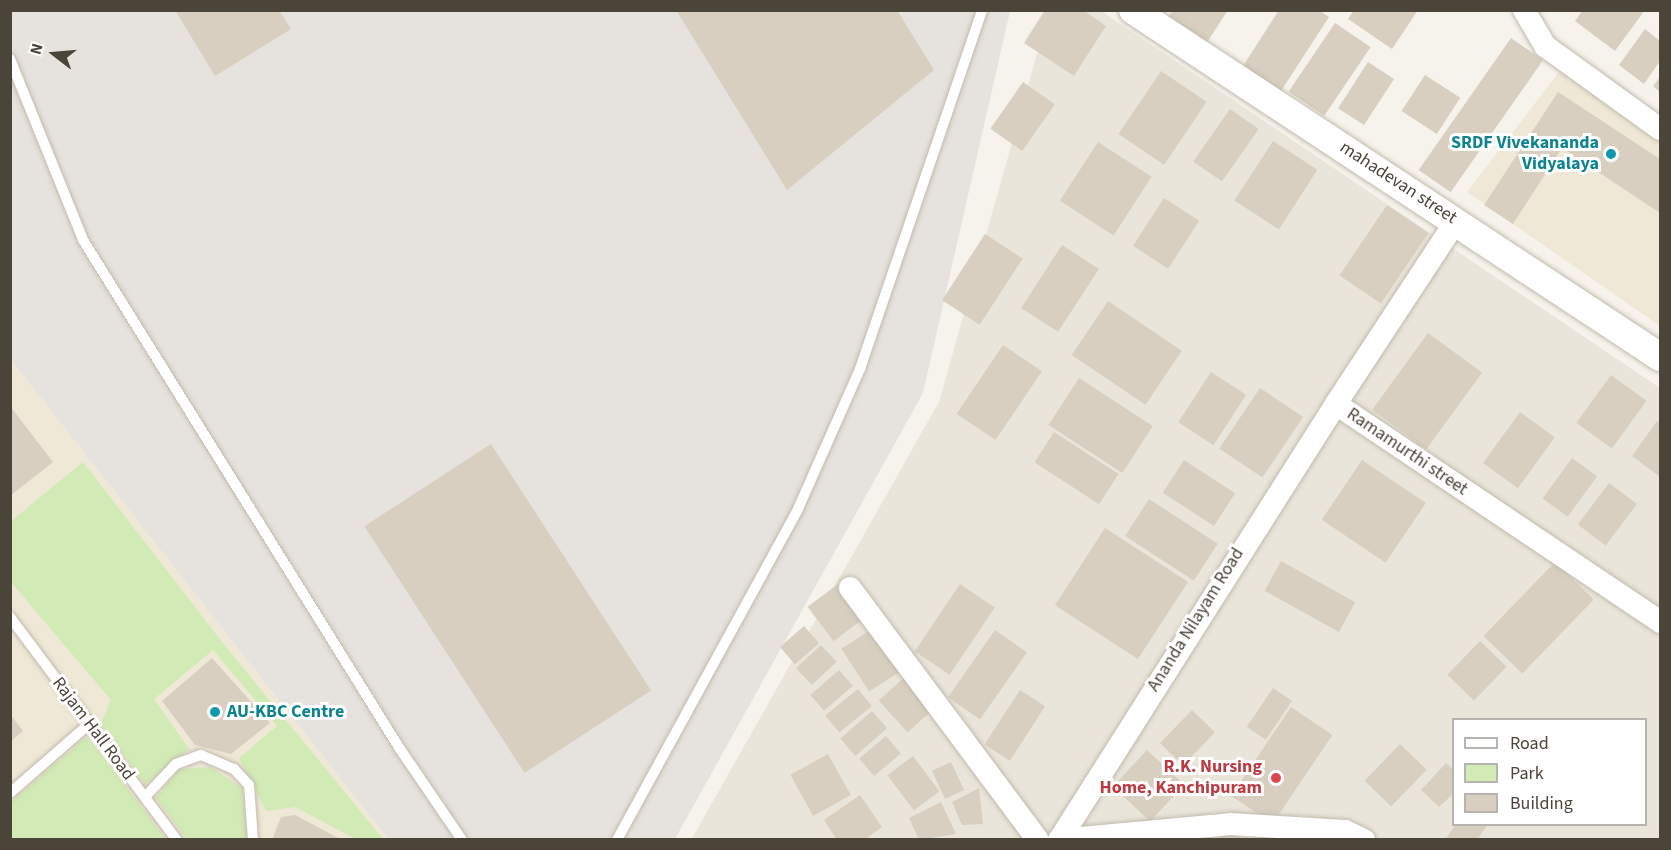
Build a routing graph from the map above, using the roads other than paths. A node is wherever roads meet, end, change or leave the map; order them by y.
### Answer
1 (982, 10) edge
2 (1133, 10) edge
3 (1524, 10) edge
4 (10, 59) edge
5 (1660, 129) edge
6 (1456, 221) junction
7 (1660, 357) edge
8 (1336, 404) junction
9 (850, 588) dead end
10 (10, 617) edge
11 (1660, 621) edge
12 (89, 723) junction
13 (10, 793) edge
14 (145, 797) junction
15 (1060, 839) edge
16 (177, 840) edge
17 (253, 840) edge
18 (462, 840) edge
19 (617, 840) edge
20 (1038, 840) edge
21 (1364, 840) edge

1 - 19 lane
2 - 6 street, mahadevan street
3 - 5 street
4 - 18 lane
6 - 7 street, mahadevan street
6 - 8 street, Ramamurthi street
8 - 11 street, Ramamurthi street
8 - 15 street, Ananda Nilayam Road
9 - 20 street
10 - 12 lane, Rajam Hall Road
12 - 13 lane
12 - 14 lane, Rajam Hall Road
14 - 16 lane, Rajam Hall Road
14 - 17 lane
15 - 21 street

